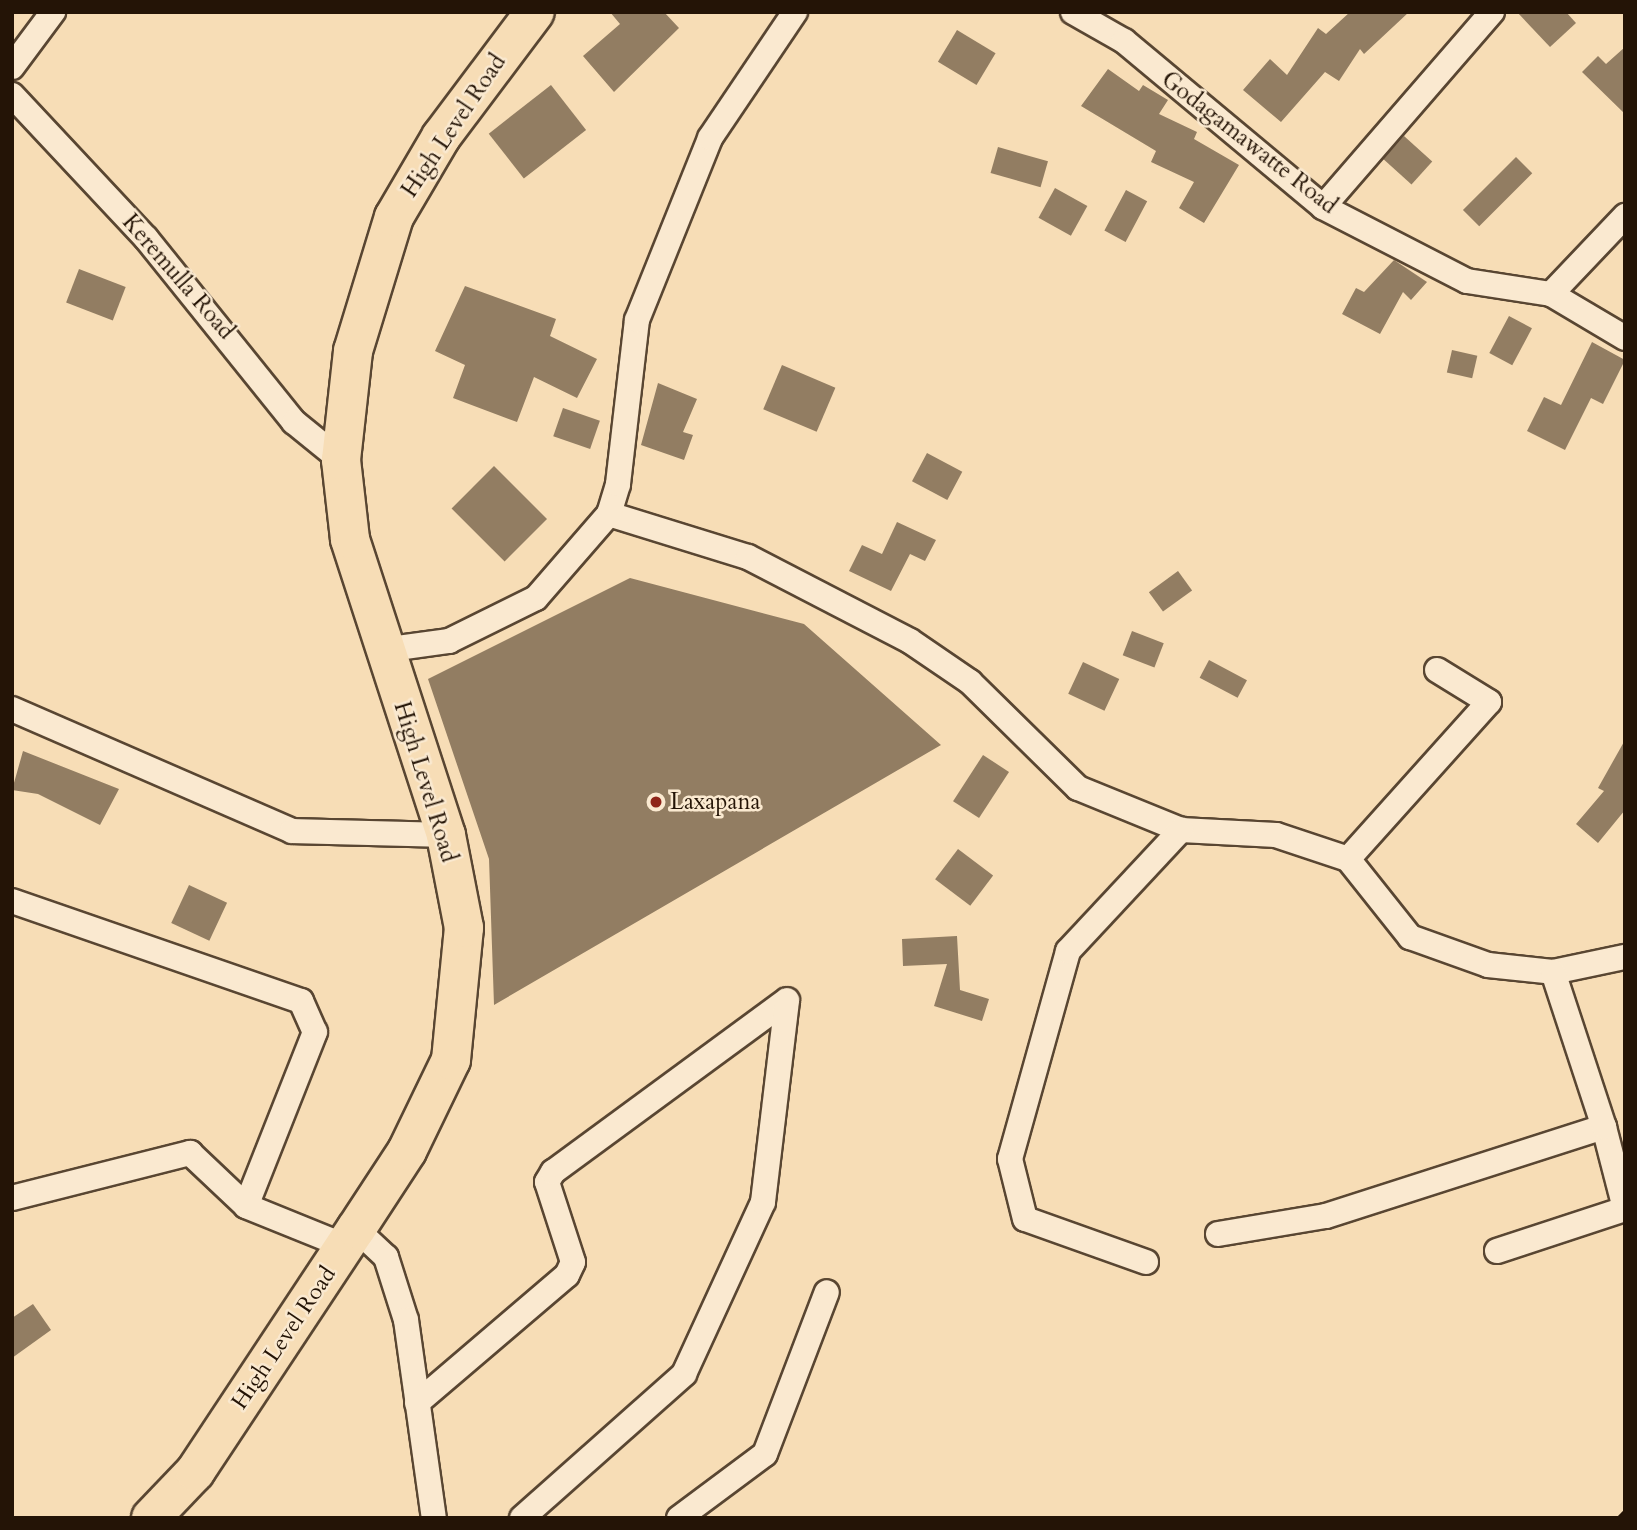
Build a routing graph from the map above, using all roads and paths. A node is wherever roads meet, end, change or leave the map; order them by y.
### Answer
1 (53, 12) edge
2 (795, 12) edge
3 (1073, 12) edge
4 (1492, 12) edge
5 (519, 18) edge
6 (12, 67) edge
7 (12, 96) edge
8 (1323, 207) junction
9 (1625, 216) edge
10 (1551, 294) junction
11 (1625, 338) edge
12 (341, 460) junction
13 (609, 514) junction
14 (383, 650) junction
15 (1437, 670) dead end
16 (12, 709) edge
17 (1181, 830) junction
18 (446, 835) junction
19 (1348, 859) junction
20 (12, 901) edge
21 (1625, 957) edge
22 (1553, 972) junction
23 (1604, 1127) junction
24 (12, 1198) edge
25 (246, 1206) junction
26 (1625, 1209) edge
27 (1218, 1234) dead end
28 (351, 1238) junction
29 (1497, 1251) dead end
30 (1146, 1262) dead end
31 (827, 1292) dead end
32 (417, 1403) junction
33 (151, 1518) edge
34 (435, 1518) edge
35 (522, 1518) edge
36 (679, 1518) edge

1 - 6 street
2 - 13 street
3 - 8 street, Godagamawatte Road
4 - 8 street
5 - 12 highway, High Level Road
7 - 12 street, Keremulla Road
8 - 10 street, Godagamawatte Road
9 - 10 street
10 - 11 street, Godagamawatte Road
12 - 14 highway, High Level Road
13 - 14 street
13 - 17 street
14 - 18 highway, High Level Road
15 - 19 street
16 - 18 street
17 - 19 street
17 - 30 street
18 - 28 highway, High Level Road
19 - 22 street
20 - 25 street
21 - 22 street
22 - 23 street
23 - 26 street
23 - 27 street
24 - 25 street
25 - 28 street
26 - 29 street
28 - 32 street
28 - 33 highway, High Level Road
31 - 36 street
32 - 34 street
32 - 35 street

